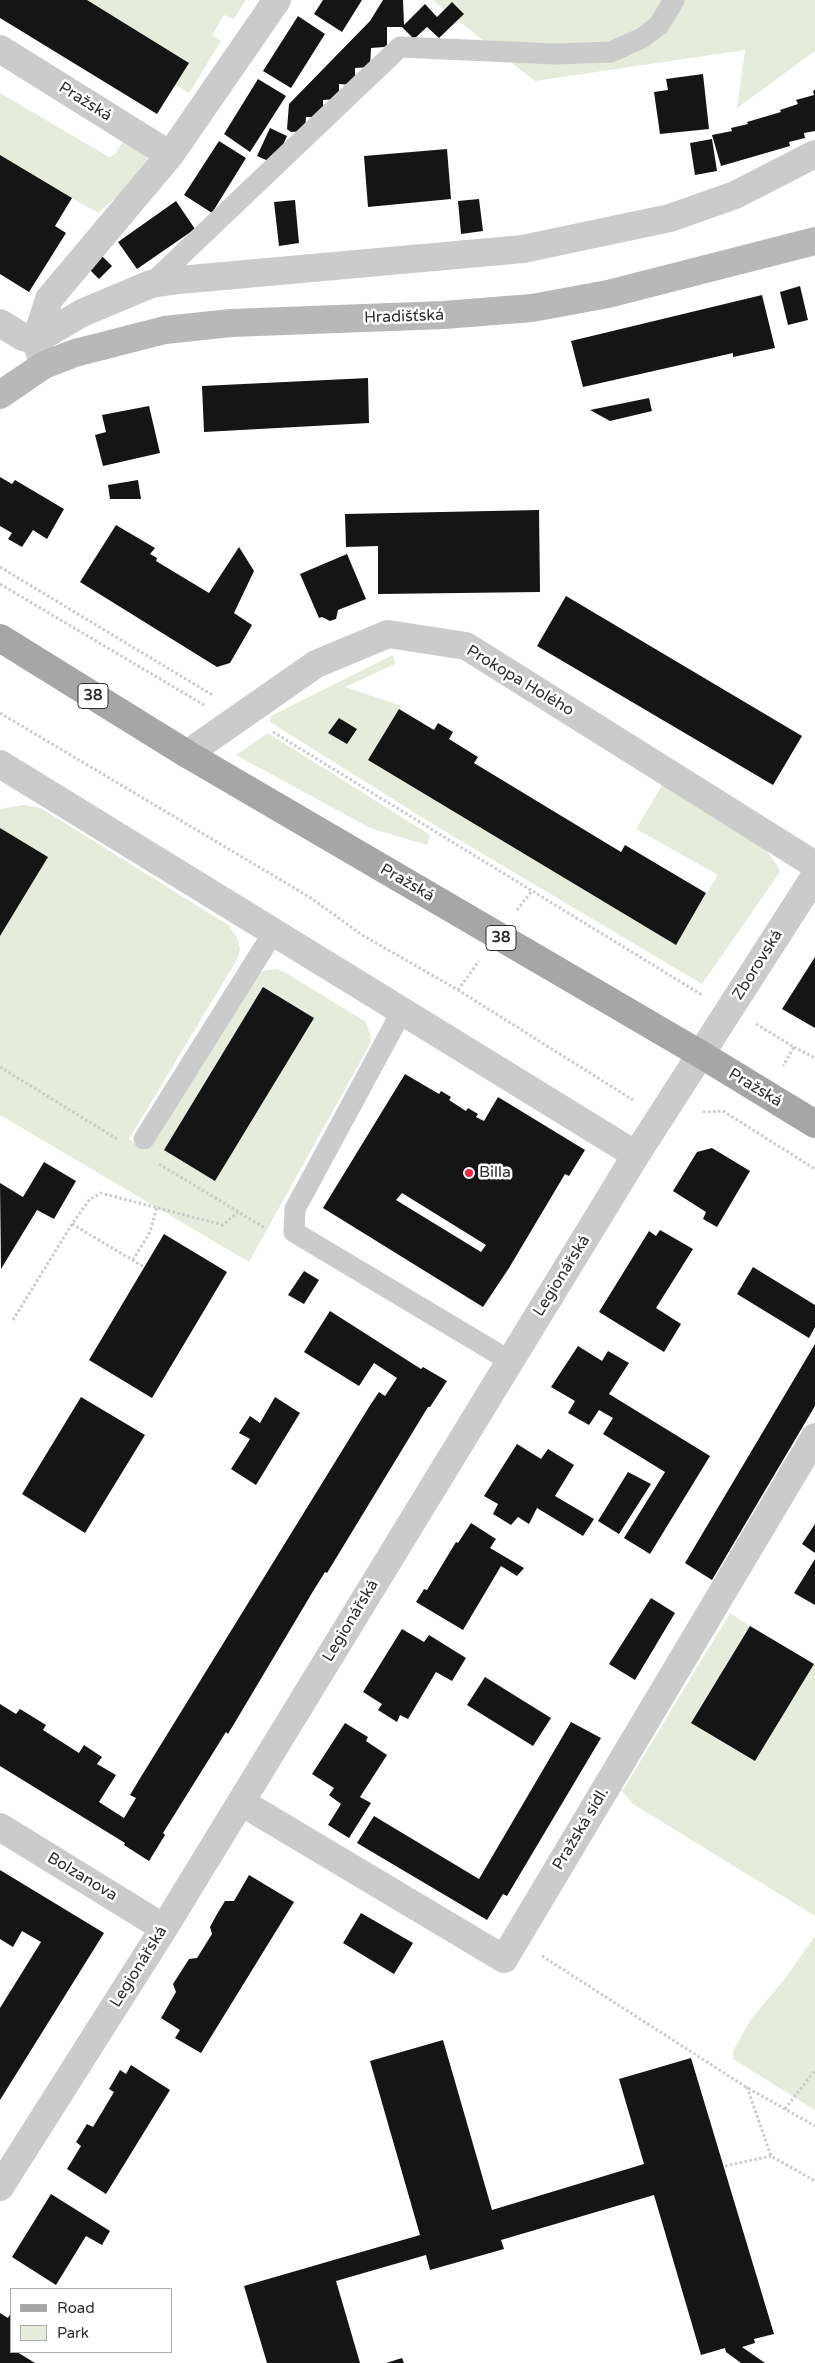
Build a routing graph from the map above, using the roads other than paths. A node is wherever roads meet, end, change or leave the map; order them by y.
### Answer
1 (277, 0) edge
2 (674, 0) edge
3 (0, 49) edge
4 (815, 154) edge
5 (170, 155) junction
6 (815, 241) edge
7 (151, 284) junction
8 (0, 323) edge
9 (34, 348) junction
10 (0, 396) edge
11 (0, 638) edge
12 (187, 754) junction
13 (2, 769) edge
14 (815, 865) edge
15 (815, 876) edge
16 (273, 933) junction
17 (402, 1011) junction
18 (702, 1055) junction
19 (815, 1124) edge
20 (144, 1139) dead end
21 (636, 1156) junction
22 (510, 1361) junction
23 (815, 1437) edge
24 (241, 1802) junction
25 (0, 1827) edge
26 (164, 1928) junction
27 (0, 2187) edge

1 - 5 street
2 - 7 lane
3 - 5 street, Pražská
4 - 7 street, Hradišťská
5 - 9 street
6 - 9 street, Hradišťská
7 - 9 street, Hradišťská
8 - 9 street
9 - 10 street, Hradišťská
11 - 12 main road, Pražská / 38
12 - 14 street, Prokopa Holého
12 - 18 main road, Pražská / 38
13 - 16 street
15 - 18 street, Zborovská
16 - 17 street
16 - 20 lane
17 - 21 street
17 - 22 lane
18 - 19 main road, Pražská / 38
18 - 21 street, Legionářská
21 - 22 street, Legionářská
22 - 24 street, Legionářská
23 - 24 street, Pražská sídl.
24 - 26 street, Legionářská
25 - 26 street, Bolzanova
26 - 27 street, Legionářská

